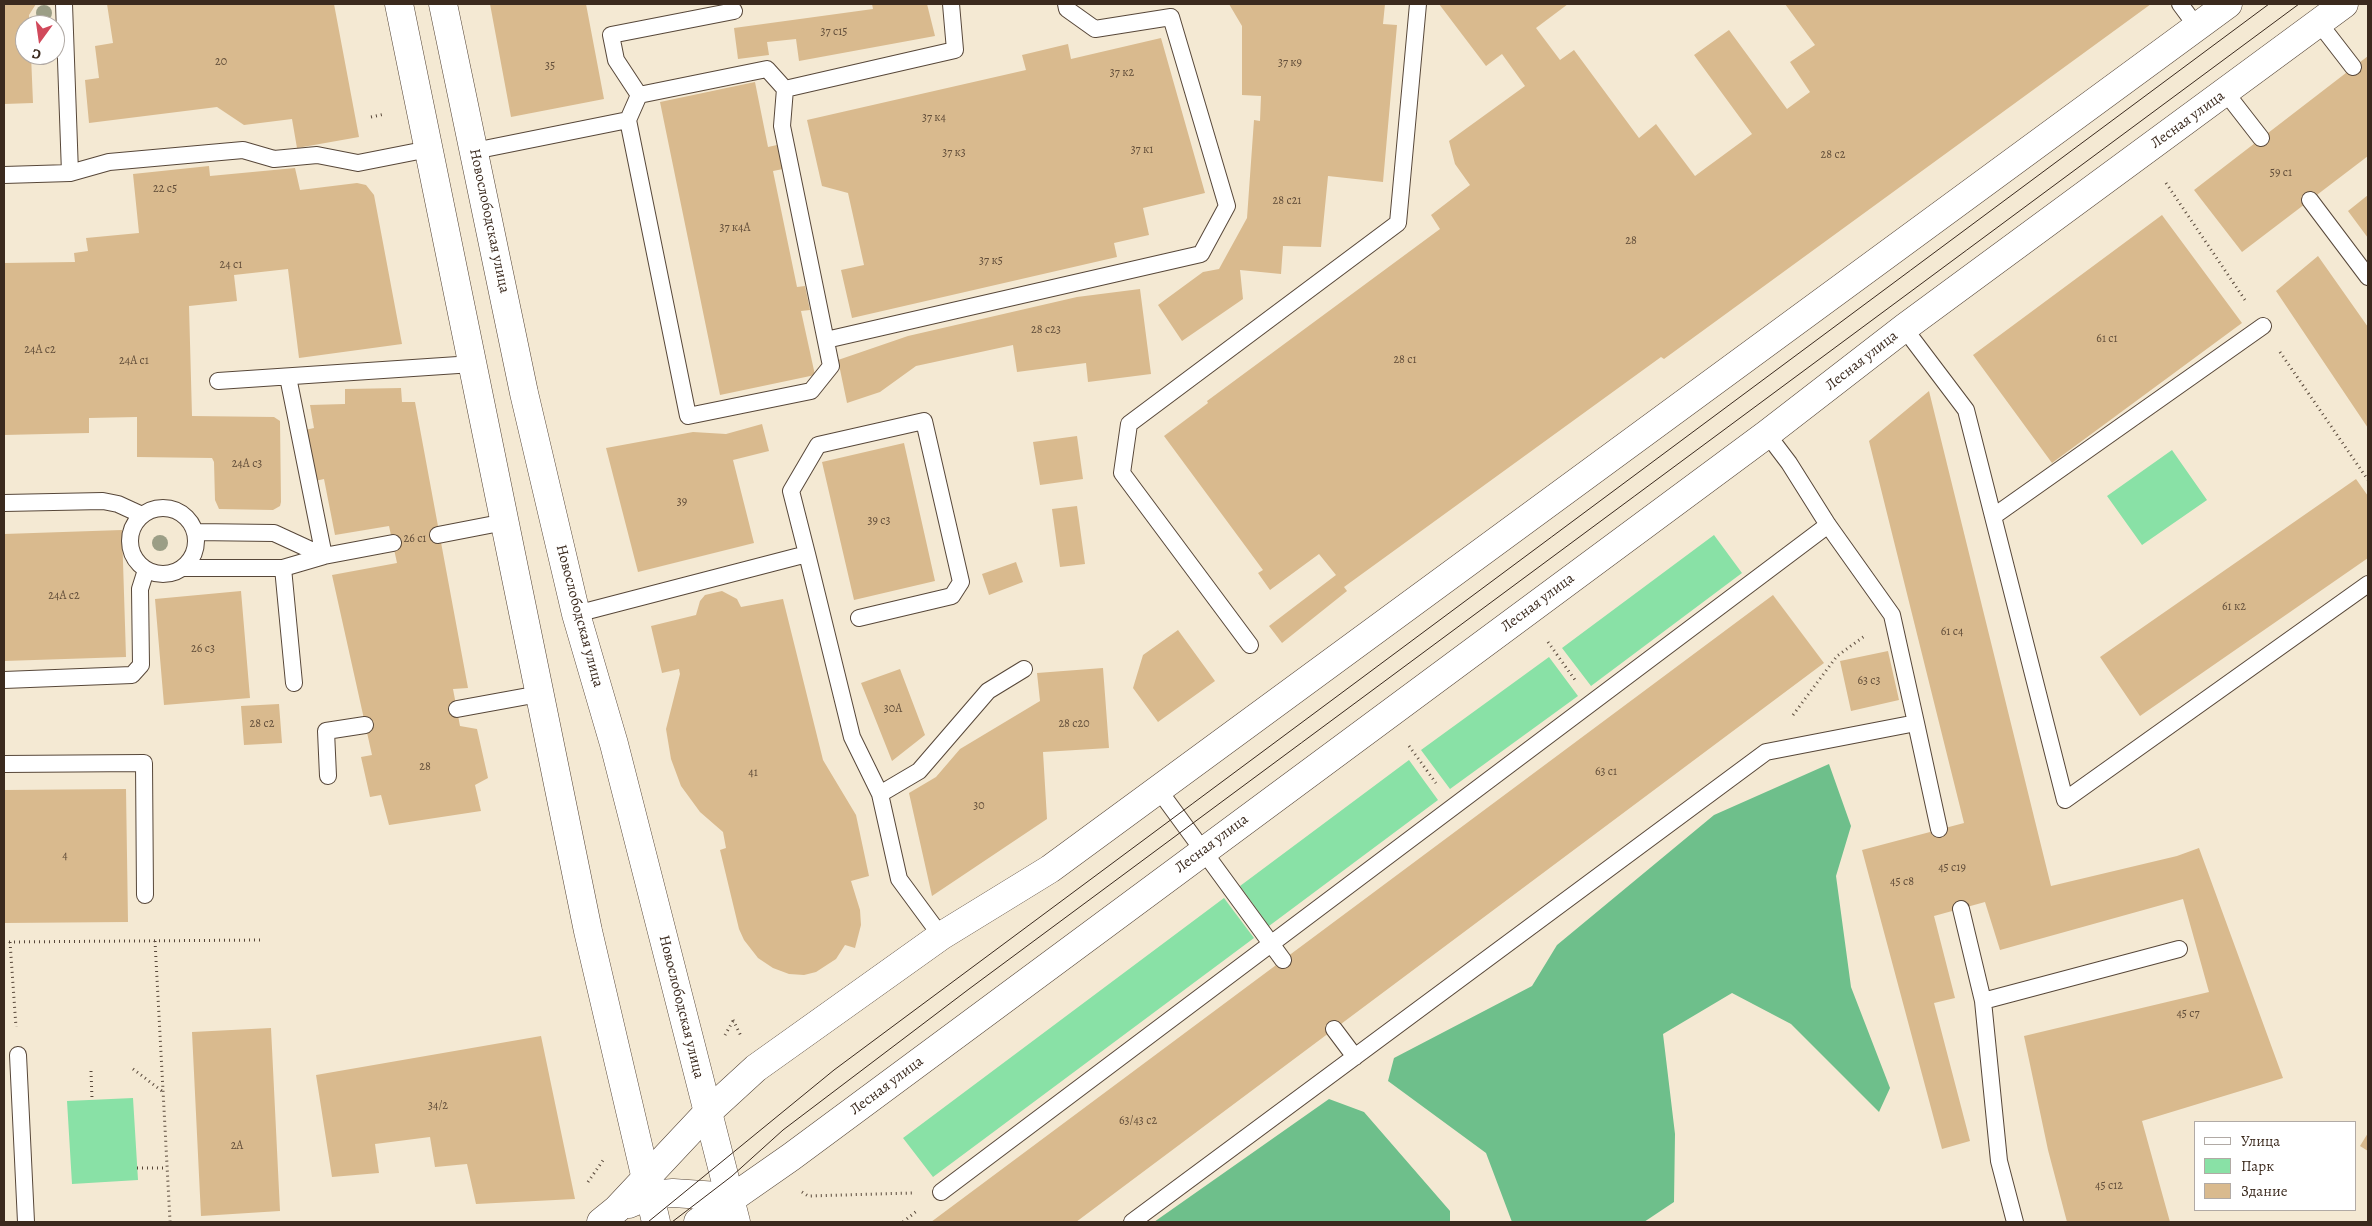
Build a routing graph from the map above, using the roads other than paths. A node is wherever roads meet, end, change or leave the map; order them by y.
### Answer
1 (64, 4) edge
2 (399, 4) edge
3 (443, 4) edge
4 (951, 4) edge
5 (1066, 4) edge
6 (1418, 4) edge
7 (2180, 4) edge
8 (2228, 4) edge
9 (2344, 4) edge
10 (734, 11) dead end
11 (2319, 22) junction
12 (2197, 27) junction
13 (2353, 67) dead end
14 (785, 89) junction
15 (2226, 93) junction
16 (639, 95) junction
17 (628, 120) junction
18 (2262, 138) dead end
19 (429, 149) junction
20 (474, 151) junction
21 (70, 173) junction
22 (4, 175) edge
23 (2310, 200) dead end
24 (2368, 277) edge
25 (2263, 326) dead end
26 (1904, 328) junction
27 (826, 340) junction
28 (473, 364) junction
29 (288, 377) junction
30 (218, 381) dead end
31 (1767, 434) junction
32 (4, 503) edge
33 (142, 515) junction
34 (1994, 516) junction
35 (505, 522) junction
36 (1828, 525) junction
37 (195, 532) junction
38 (438, 535) dead end
39 (393, 543) dead end
40 (807, 554) junction
41 (324, 556) junction
42 (182, 568) junction
43 (283, 568) junction
44 (146, 570) junction
45 (2368, 584) edge
46 (576, 614) junction
47 (859, 618) dead end
48 (1250, 645) dead end
49 (1024, 669) dead end
50 (4, 680) edge
51 (294, 683) dead end
52 (539, 694) junction
53 (457, 709) dead end
54 (1916, 723) junction
55 (365, 725) dead end
56 (4, 764) edge
57 (328, 776) dead end
58 (1158, 789) junction
59 (880, 794) junction
60 (1939, 829) dead end
61 (1204, 851) junction
62 (146, 894) dead end
63 (1961, 909) dead end
64 (941, 936) junction
65 (1272, 944) junction
66 (2179, 949) dead end
67 (1284, 960) dead end
68 (1983, 1001) junction
69 (1334, 1029) dead end
70 (18, 1056) road end
71 (1355, 1057) junction
72 (708, 1112) junction
73 (648, 1187) junction
74 (941, 1192) road end
75 (733, 1211) edge
76 (609, 1216) edge
77 (26, 1222) edge
78 (656, 1222) edge
79 (698, 1222) edge
80 (1132, 1222) edge
81 (2015, 1222) edge

1 - 21 lane
2 - 19 street
3 - 20 street, Новослободская улица
4 - 14 lane
5 - 27 lane
6 - 48 lane
7 - 12 lane
8 - 12 street
9 - 11 street, Лесная улица
10 - 16 lane
11 - 13 lane
11 - 15 street, Лесная улица
12 - 58 street
14 - 16 lane
14 - 27 lane
15 - 18 lane
15 - 26 street, Лесная улица
16 - 17 lane
17 - 20 lane
17 - 27 lane
19 - 21 lane
19 - 28 street
20 - 46 street, Новослободская улица
21 - 22 lane
23 - 24 lane
25 - 34 lane
26 - 31 street, Лесная улица
26 - 34 lane
28 - 29 lane
28 - 35 street
29 - 30 lane
29 - 41 lane
31 - 36 lane
31 - 61 street, Лесная улица
32 - 33 lane
33 - 37 lane
33 - 44 lane
34 - 45 lane
35 - 38 lane
35 - 52 street
36 - 54 lane
36 - 65 lane
37 - 41 lane
37 - 42 lane
39 - 41 lane
40 - 46 lane
40 - 47 lane
40 - 59 lane
41 - 43 lane
42 - 43 lane
42 - 44 lane
43 - 51 lane
44 - 50 lane
46 - 72 street, Новослободская улица
49 - 59 lane
52 - 53 lane
52 - 73 street
54 - 60 lane
54 - 71 lane
55 - 57 lane
56 - 62 lane
58 - 61 lane
58 - 64 street
59 - 64 lane
61 - 65 lane
61 - 75 street, Лесная улица
63 - 68 lane
64 - 72 street
65 - 67 lane
65 - 74 lane
66 - 68 lane
68 - 81 lane
69 - 71 lane
70 - 77 lane
71 - 80 lane
72 - 73 street
72 - 75 street, Новослободская улица
73 - 75 street
73 - 76 street
73 - 78 street
75 - 79 street, Лесная улица

